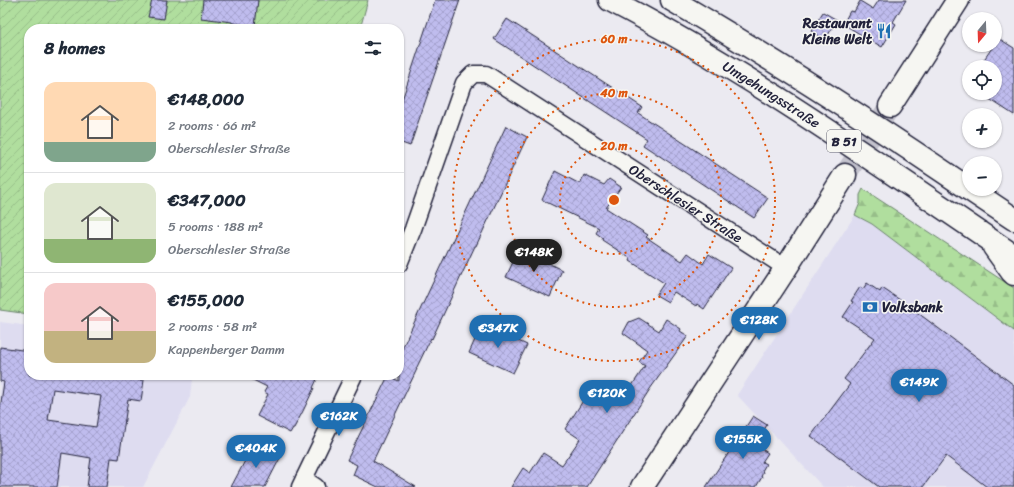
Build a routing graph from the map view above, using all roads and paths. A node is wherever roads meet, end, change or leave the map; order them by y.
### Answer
1 (610, 0) edge
2 (672, 0) edge
3 (958, 0) edge
4 (890, 106) tunnel mouth
5 (925, 159) junction
6 (845, 175) tunnel mouth
7 (962, 178) edge
8 (962, 184) edge
9 (980, 196) edge
10 (998, 196) edge
11 (1014, 204) edge
12 (1014, 219) edge
13 (988, 238) junction
14 (404, 251) edge
15 (1014, 256) edge
16 (786, 268) junction
17 (1014, 274) edge
18 (352, 380) edge
19 (307, 484) edge
20 (642, 487) edge

1 - 13 main road, Umgehungsstraße / B 51
2 - 5 main road, B 51
3 - 4 main road
5 - 7 main road
5 - 8 main road, B 51
6 - 16 main road
9 - 12 main road, B 51
10 - 11 main road
13 - 15 main road, B 51
13 - 17 main road
14 - 16 street, Oberschlesier Straße
16 - 20 main road
18 - 19 street

